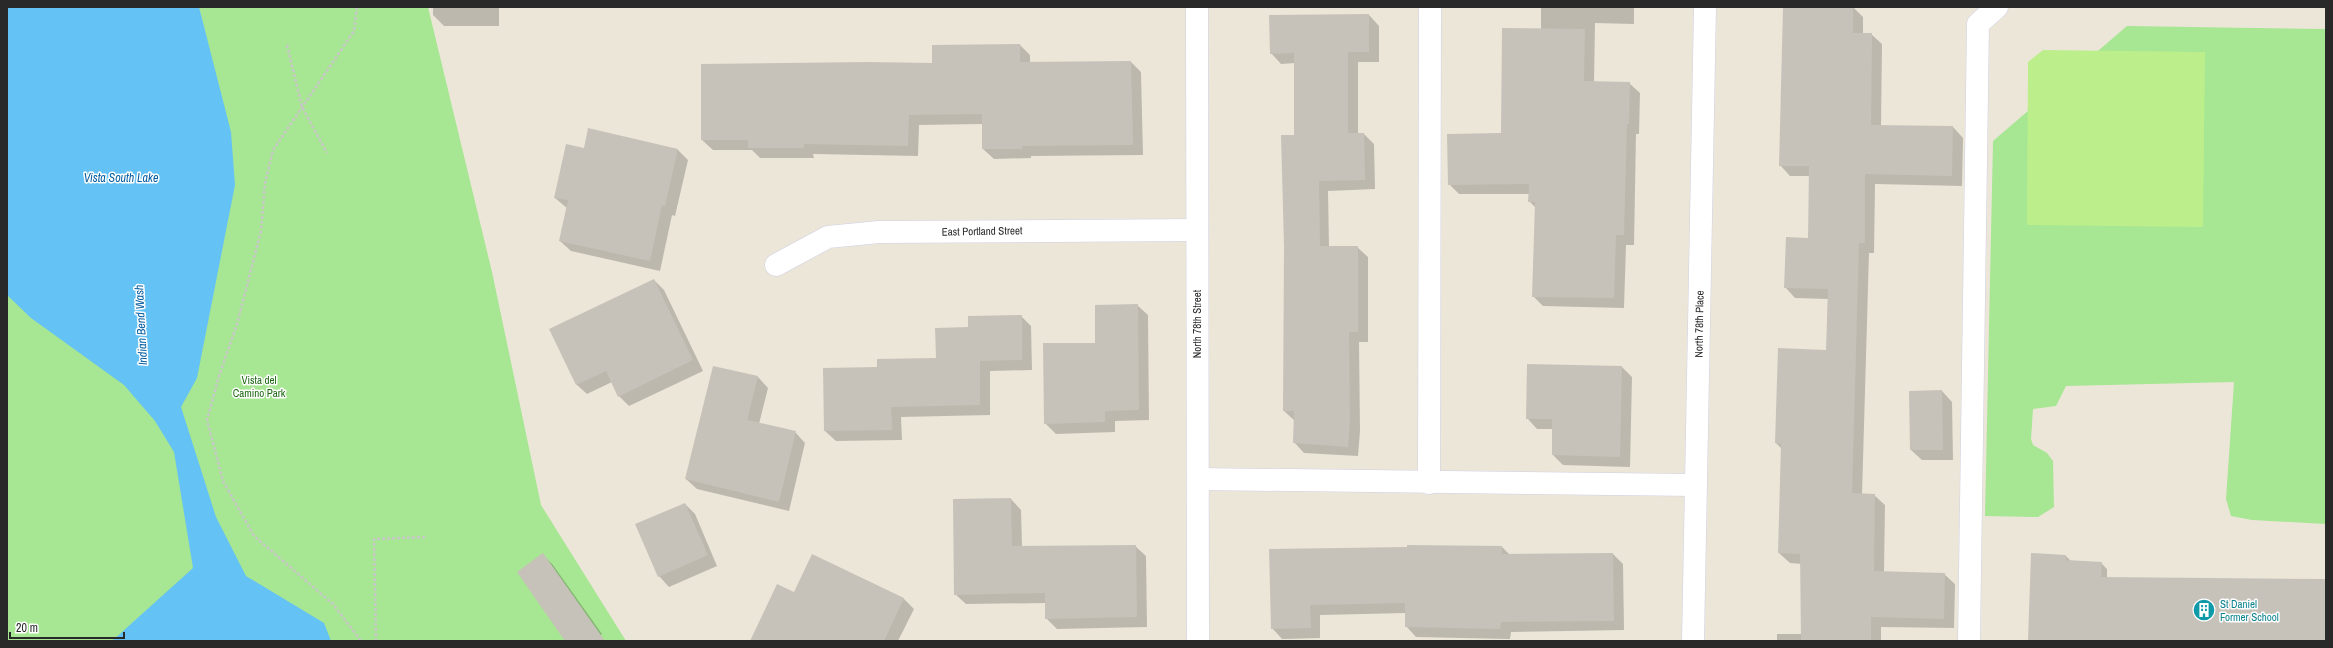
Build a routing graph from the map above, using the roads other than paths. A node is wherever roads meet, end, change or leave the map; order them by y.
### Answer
1 (1197, 7) edge
2 (1430, 7) edge
3 (1705, 7) edge
4 (1991, 8) edge
5 (1197, 230) junction
6 (776, 265) dead end
7 (1198, 479) junction
8 (1429, 483) junction
9 (1695, 485) junction
10 (1198, 641) edge
11 (1693, 641) edge
12 (1969, 641) edge

1 - 5 street, North 78th Street
2 - 8 street
3 - 9 street, North 78th Place
4 - 12 street
5 - 6 street, East Portland Street
5 - 7 street, North 78th Street
7 - 8 street
7 - 10 street, North 78th Street
8 - 9 street
9 - 11 street, North 78th Place

